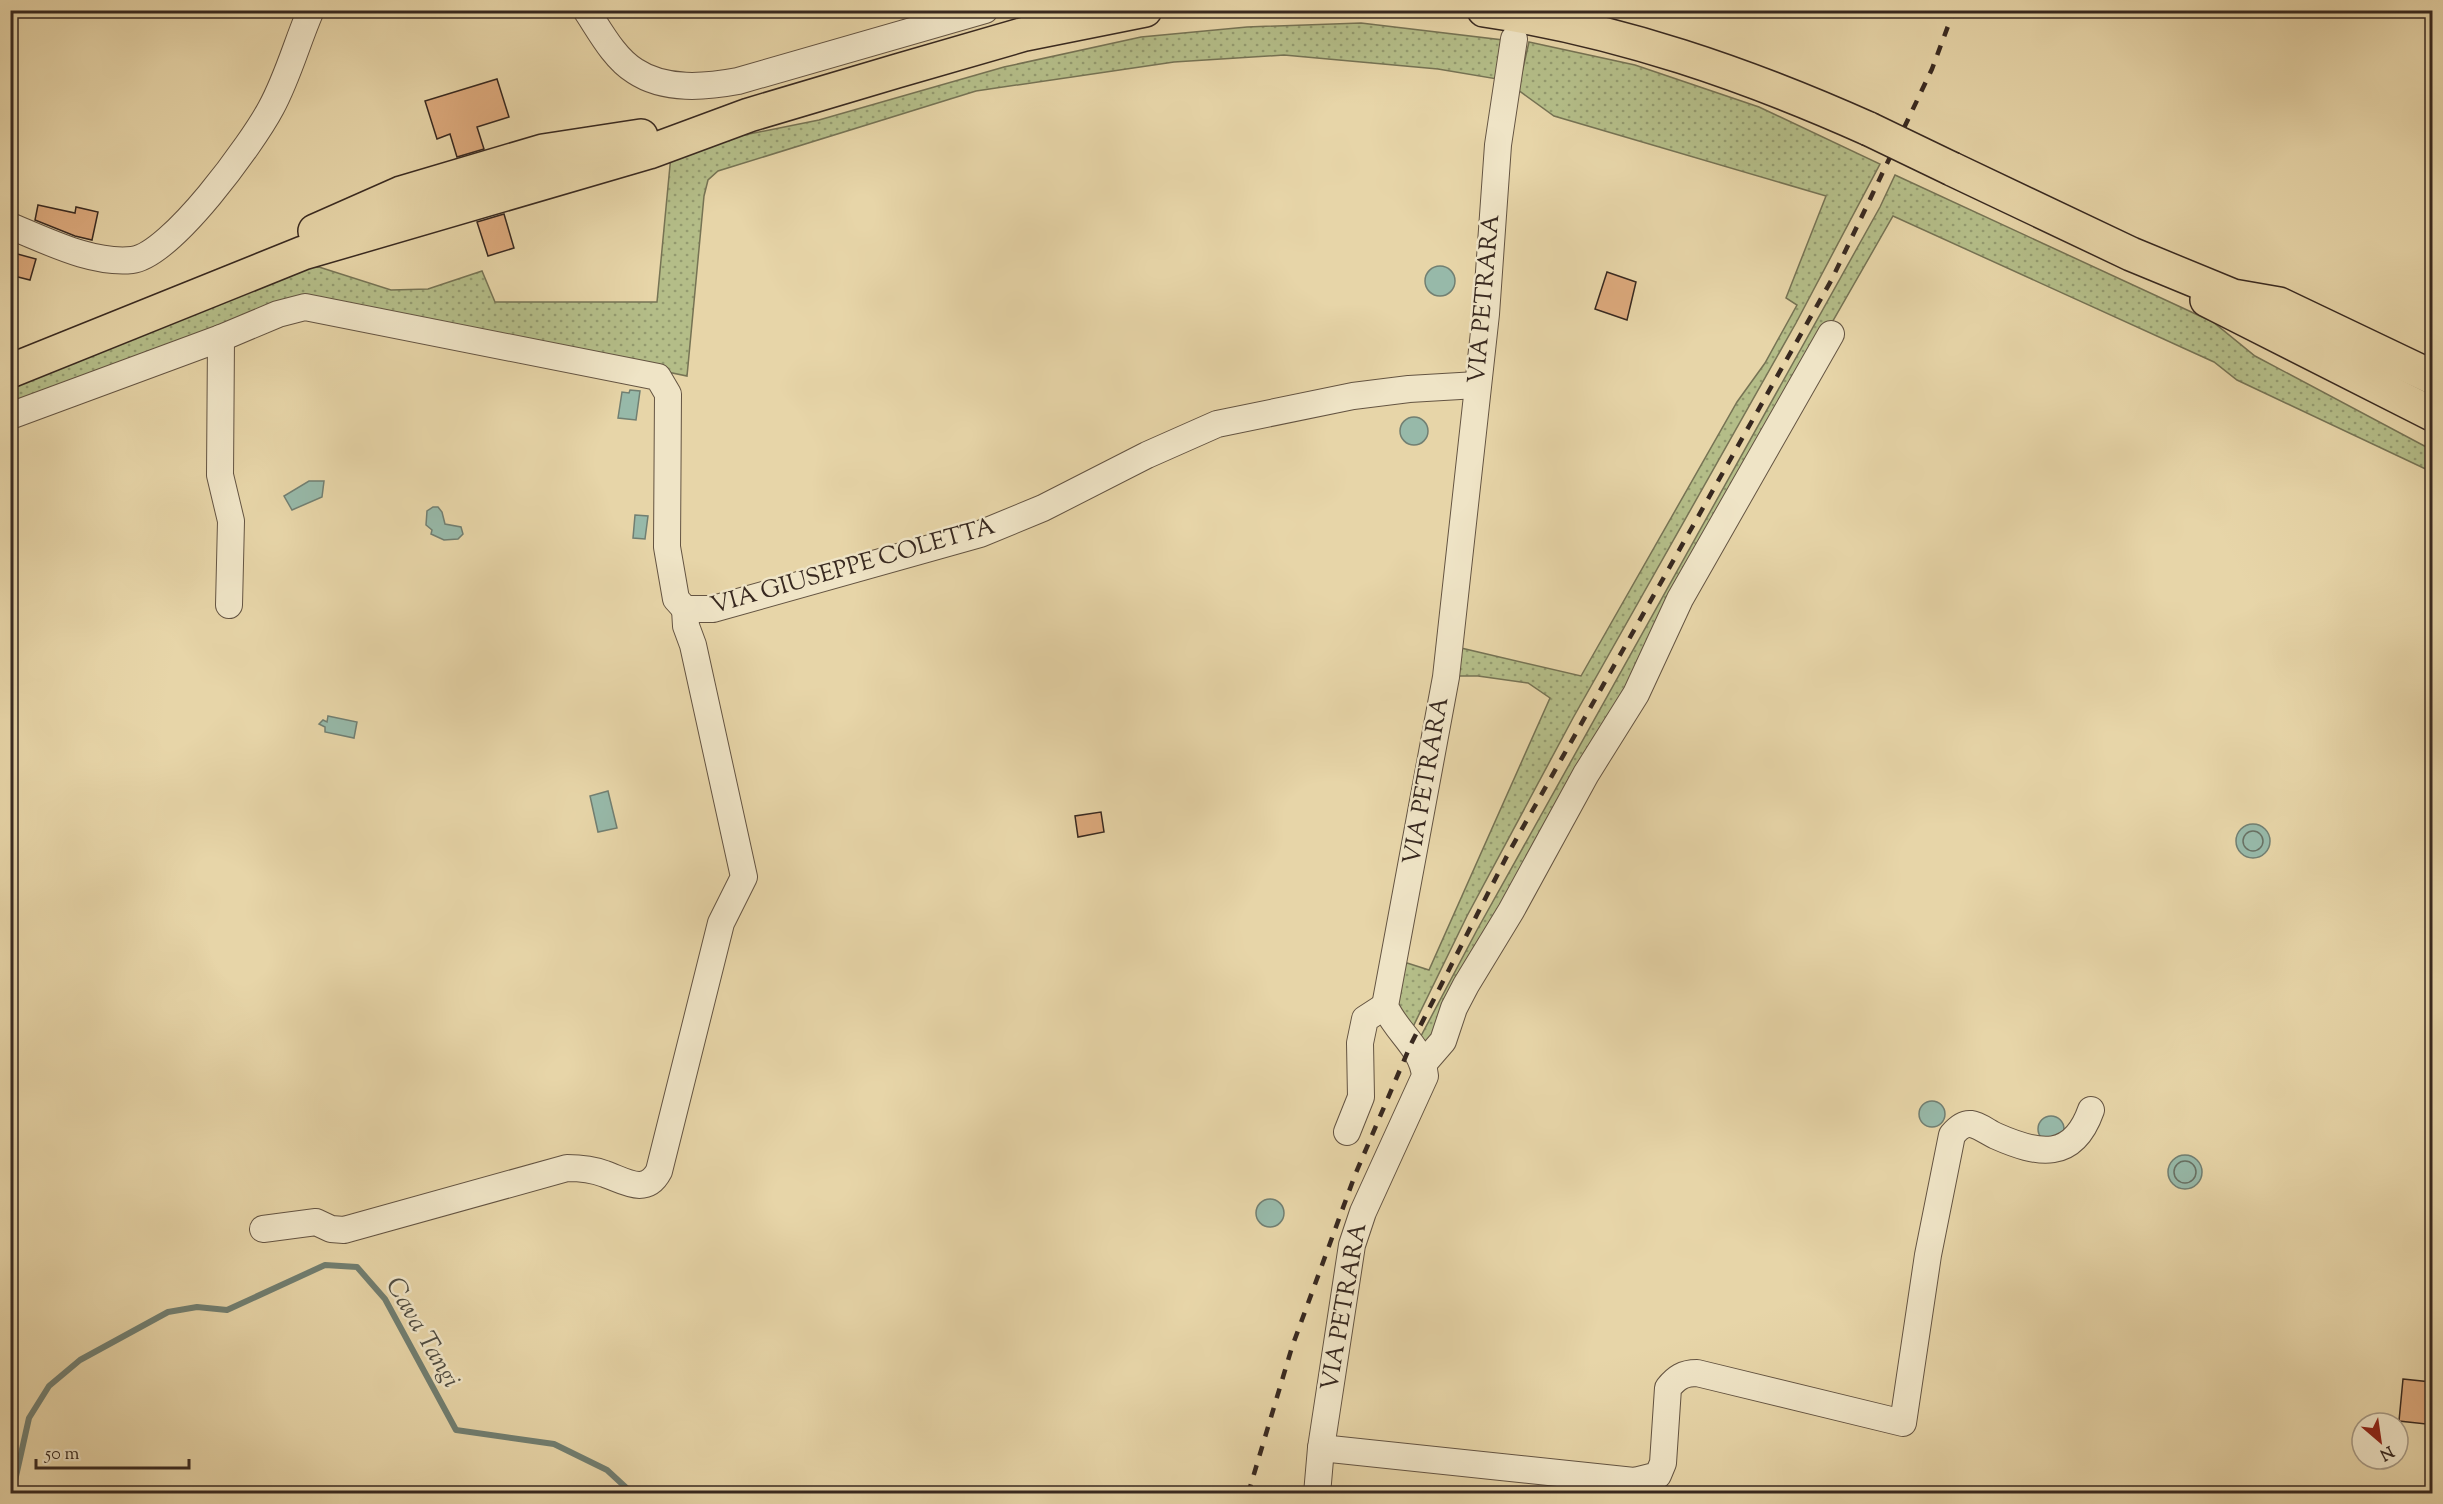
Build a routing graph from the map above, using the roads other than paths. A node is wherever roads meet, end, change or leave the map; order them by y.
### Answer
1 (311, 10) edge
2 (586, 10) edge
3 (985, 10) edge
4 (1145, 10) edge
5 (1484, 10) edge
6 (1514, 39) dead end
7 (749, 115) junction
8 (10, 226) edge
9 (2131, 254) junction
10 (2233, 296) junction
11 (1831, 334) dead end
12 (221, 339) junction
13 (2288, 342) junction
14 (10, 354) edge
15 (10, 371) edge
16 (2433, 377) edge
17 (1477, 385) junction
18 (2433, 393) edge
19 (2433, 414) edge
20 (10, 416) edge
21 (2433, 430) edge
22 (229, 605) dead end
23 (685, 609) junction
24 (1385, 1006) junction
25 (1424, 1063) junction
26 (2091, 1110) dead end
27 (1347, 1132) dead end
28 (263, 1229) dead end
29 (1321, 1448) junction
30 (1317, 1494) edge

1 - 8 street
2 - 3 street
4 - 7 highway
5 - 9 highway, bridge
6 - 17 street, VIA PETRARA
7 - 14 highway
7 - 15 highway
9 - 10 highway
9 - 13 highway
10 - 16 highway
10 - 18 highway
11 - 25 street
12 - 20 street, VIA GIUSEPPE COLETTA
12 - 22 street
12 - 23 street, VIA GIUSEPPE COLETTA
13 - 19 highway
13 - 21 highway
17 - 23 street, VIA GIUSEPPE COLETTA
17 - 24 street, VIA PETRARA
23 - 28 street
24 - 25 street
24 - 27 street
25 - 29 street, VIA PETRARA
26 - 29 street
29 - 30 street, VIA PETRARA

